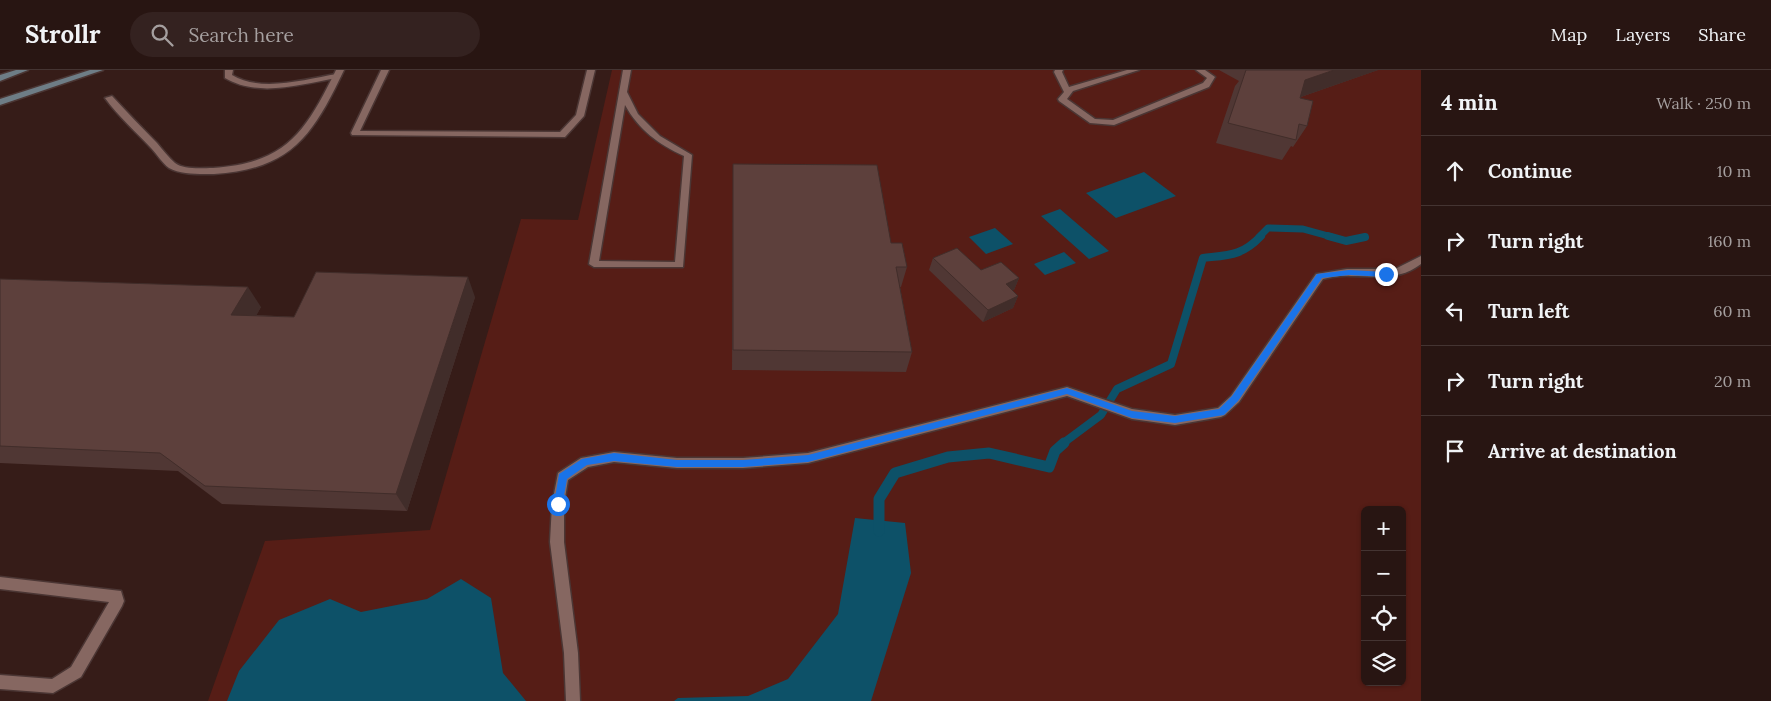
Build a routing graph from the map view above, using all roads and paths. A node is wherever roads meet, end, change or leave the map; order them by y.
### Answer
1 (23, 70) edge
2 (99, 70) edge
3 (230, 70) edge
4 (385, 70) edge
5 (591, 70) edge
6 (627, 70) edge
7 (1059, 70) edge
8 (1135, 70) edge
9 (1200, 70) edge
10 (92, 72) edge
11 (338, 73) edge
12 (0, 78) edge
13 (623, 92) junction
14 (1068, 92) junction
15 (109, 98) dead end
16 (0, 102) edge
17 (1421, 259) edge
18 (0, 583) edge
19 (0, 682) edge
20 (573, 701) edge

1 - 12 main road
2 - 10 main road
3 - 11 lane
4 - 5 lane
6 - 13 lane
7 - 14 lane
8 - 14 lane
9 - 14 lane
10 - 16 main road
11 - 15 street
13 - 13 lane
17 - 20 lane
18 - 19 lane

